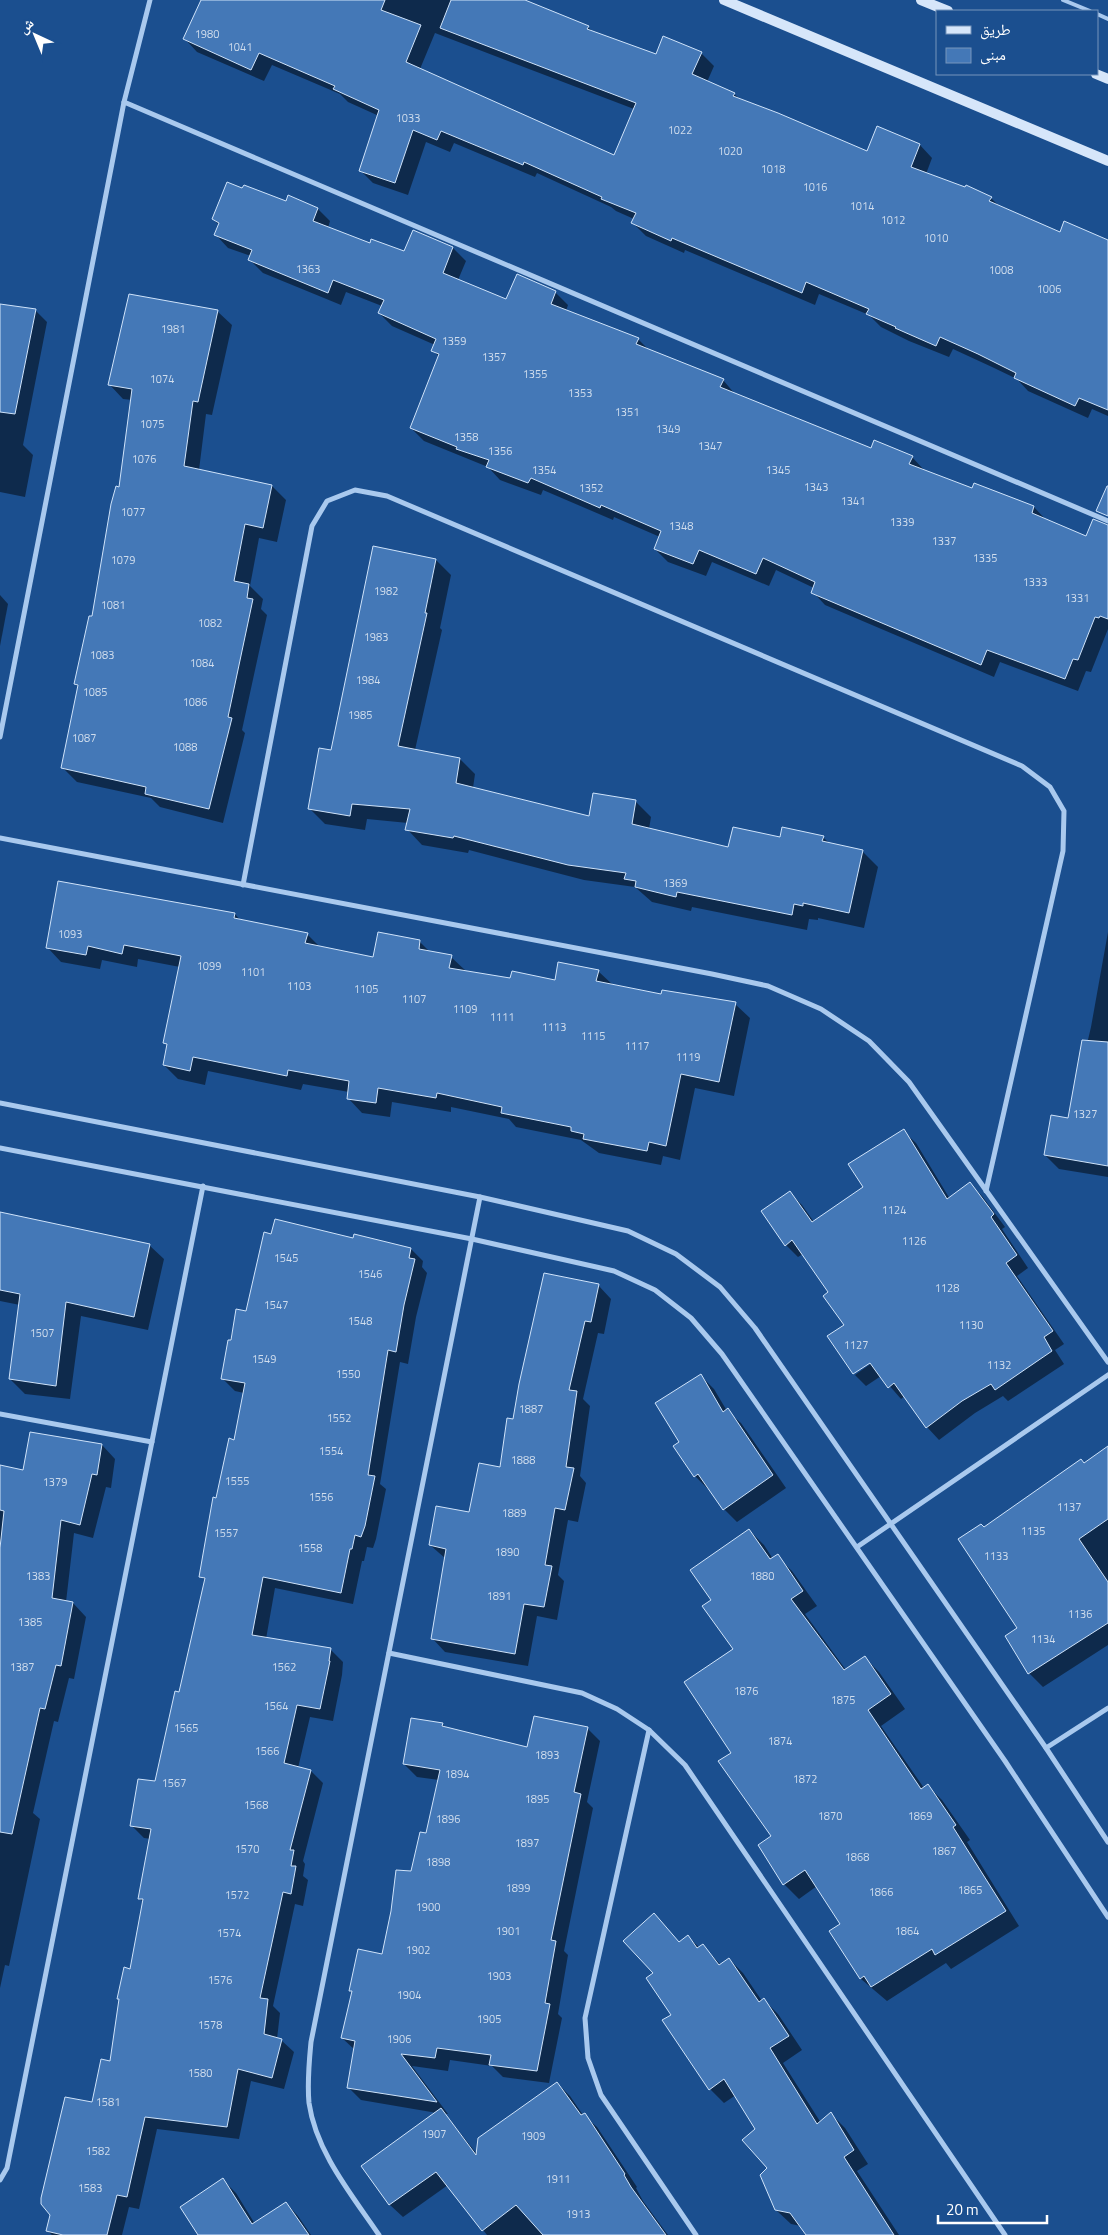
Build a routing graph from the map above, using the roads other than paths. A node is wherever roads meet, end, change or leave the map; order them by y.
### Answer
1 (150, 0) edge
2 (724, 0) edge
3 (921, 0) edge
4 (1063, 0) edge
5 (946, 10) edge
6 (1088, 10) edge
7 (124, 102) junction
8 (1108, 161) edge
9 (1108, 521) edge
10 (0, 737) edge
11 (0, 838) edge
12 (243, 884) junction
13 (0, 1103) edge
14 (0, 1148) edge
15 (203, 1186) junction
16 (986, 1191) junction
17 (480, 1197) junction
18 (472, 1239) junction
19 (1108, 1362) edge
20 (1108, 1375) edge
21 (0, 1414) edge
22 (152, 1442) junction
23 (892, 1524) junction
24 (857, 1547) junction
25 (390, 1653) junction
26 (1108, 1708) edge
27 (649, 1730) junction
28 (1046, 1748) junction
29 (1108, 1842) edge
30 (1108, 1917) edge
31 (0, 2180) edge
32 (379, 2235) edge
33 (696, 2235) edge
34 (1005, 2235) edge

1 - 7 street
2 - 8 street
3 - 5 street
4 - 6 lane
7 - 9 street
7 - 10 street
11 - 12 street
12 - 16 street
12 - 16 street
13 - 17 street
14 - 15 street
15 - 18 street
15 - 22 street
16 - 19 street
17 - 18 street
17 - 23 street
18 - 24 street
18 - 25 street
20 - 23 street
21 - 22 street
22 - 31 street
23 - 24 street
23 - 28 street
24 - 30 street
25 - 27 street
25 - 32 street
26 - 28 street
27 - 33 street
27 - 34 street
28 - 29 street

